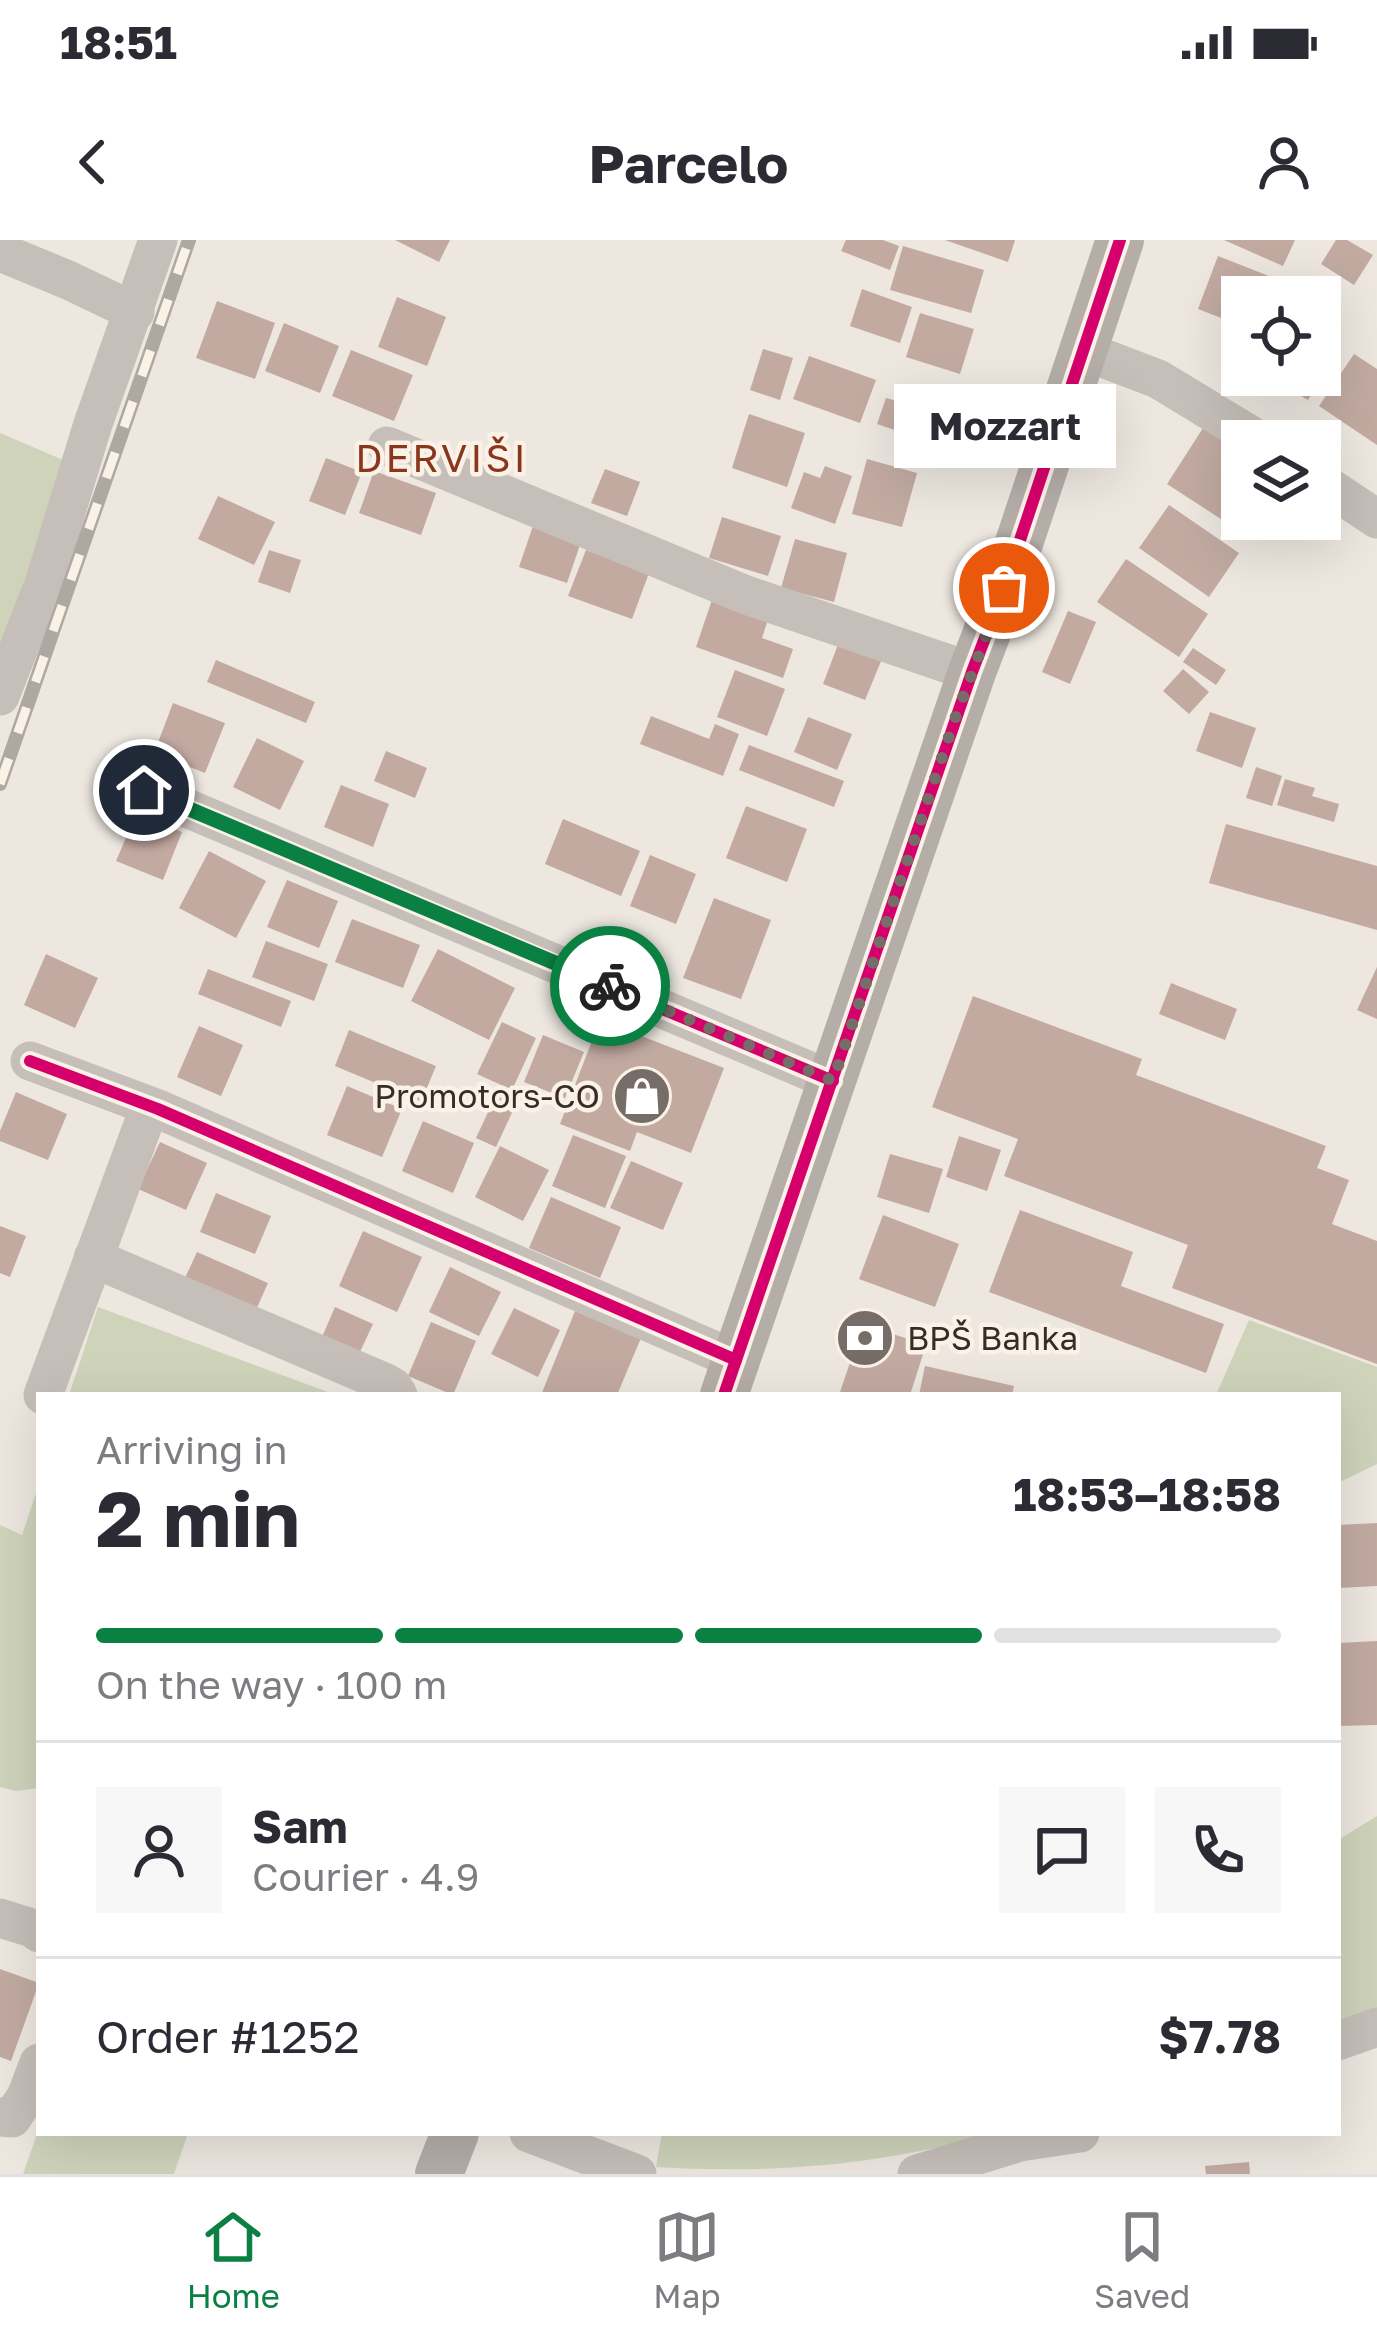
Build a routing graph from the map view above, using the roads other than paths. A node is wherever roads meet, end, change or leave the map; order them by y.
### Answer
1 (158, 240) edge
2 (1120, 240) edge
3 (0, 252) edge
4 (135, 312) junction
5 (1082, 350) junction
6 (1225, 420) edge
7 (387, 446) dead end
8 (1341, 495) edge
9 (1377, 519) edge
10 (972, 672) junction
11 (0, 696) edge
12 (144, 790) dead end
13 (30, 1060) dead end
14 (833, 1081) junction
15 (150, 1106) junction
16 (94, 1258) junction
17 (730, 1378) edge
18 (44, 1392) edge
19 (396, 1392) edge
20 (0, 1918) edge
21 (36, 1931) edge
22 (1377, 2027) edge
23 (1341, 2040) edge
24 (36, 2071) edge
25 (0, 2117) edge
26 (453, 2136) edge
27 (537, 2136) edge
28 (1060, 2136) edge
29 (439, 2174) edge
30 (637, 2174) edge
31 (917, 2174) edge

1 - 4 street
2 - 5 main road
3 - 4 street
4 - 11 street
5 - 6 street
5 - 10 main road
7 - 10 street
8 - 9 street
10 - 14 main road
12 - 14 street
13 - 15 street
14 - 17 main road
15 - 16 street
15 - 17 street
16 - 18 street
16 - 19 street
20 - 21 street
22 - 23 street
24 - 25 street
26 - 29 main road
27 - 30 street
28 - 31 street

